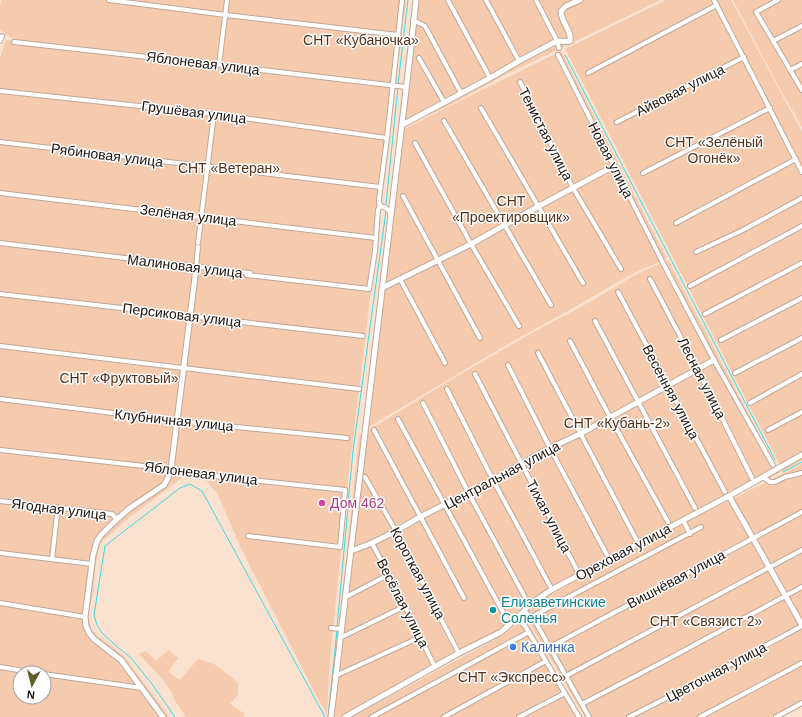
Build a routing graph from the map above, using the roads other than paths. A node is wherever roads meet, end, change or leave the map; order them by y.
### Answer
1 (109, 0) edge
2 (227, 0) edge
3 (402, 0) edge
4 (416, 0) edge
5 (448, 0) edge
6 (486, 0) edge
7 (536, 0) edge
8 (580, 0) edge
9 (714, 0) edge
10 (778, 0) edge
11 (717, 6) junction
12 (226, 15) junction
13 (413, 20) junction
14 (802, 26) edge
15 (398, 35) junction
16 (2, 36) dead end
17 (557, 41) junction
18 (773, 41) junction
19 (0, 42) edge
20 (14, 42) dead end
21 (559, 48) dead end
22 (558, 55) dead end
23 (744, 57) junction
24 (419, 58) dead end
25 (519, 61) junction
26 (802, 64) edge
27 (219, 65) junction
28 (790, 70) junction
29 (588, 73) dead end
30 (490, 78) junction
31 (520, 82) dead end
32 (392, 86) junction
33 (406, 87) junction
34 (802, 90) edge
35 (0, 91) edge
36 (461, 93) junction
37 (444, 102) junction
38 (482, 108) dead end
39 (770, 108) junction
40 (214, 114) junction
41 (444, 120) dead end
42 (617, 122) dead end
43 (402, 125) junction
44 (387, 138) junction
45 (0, 142) edge
46 (414, 143) dead end
47 (796, 160) junction
48 (208, 166) junction
49 (614, 166) junction
50 (802, 172) edge
51 (644, 173) dead end
52 (380, 187) junction
53 (573, 188) junction
54 (0, 193) edge
55 (403, 196) dead end
56 (802, 198) edge
57 (380, 206) junction
58 (538, 206) junction
59 (391, 216) junction
60 (202, 217) junction
61 (676, 223) dead end
62 (505, 225) junction
63 (802, 226) edge
64 (376, 238) junction
65 (0, 244) edge
66 (471, 244) junction
67 (696, 252) dead end
68 (437, 260) junction
69 (802, 263) edge
70 (196, 268) junction
71 (621, 269) dead end
72 (223, 272) dead end
73 (248, 275) dead end
74 (400, 279) junction
75 (650, 279) dead end
76 (583, 283) dead end
77 (690, 286) dead end
78 (369, 288) junction
79 (382, 288) junction
80 (618, 292) dead end
81 (0, 294) edge
82 (802, 298) edge
83 (550, 305) dead end
84 (705, 314) dead end
85 (190, 316) junction
86 (595, 320) dead end
87 (519, 326) dead end
88 (363, 336) dead end
89 (480, 338) dead end
90 (802, 338) edge
91 (721, 340) dead end
92 (570, 341) dead end
93 (0, 346) edge
94 (538, 353) dead end
95 (714, 360) junction
96 (445, 363) dead end
97 (508, 365) dead end
98 (184, 368) junction
99 (697, 368) junction
100 (735, 373) dead end
101 (475, 374) dead end
102 (802, 374) edge
103 (667, 386) junction
104 (359, 389) dead end
105 (447, 389) dead end
106 (0, 399) edge
107 (638, 402) junction
108 (750, 402) dead end
109 (423, 403) dead end
110 (802, 412) edge
111 (610, 417) junction
112 (398, 418) dead end
113 (177, 421) junction
114 (374, 430) dead end
115 (768, 430) dead end
116 (580, 434) junction
117 (347, 438) dead end
118 (550, 448) junction
119 (0, 450) edge
120 (802, 455) edge
121 (521, 464) junction
122 (773, 466) dead end
123 (171, 469) junction
124 (802, 473) edge
125 (365, 477) dead end
126 (763, 477) junction
127 (752, 478) dead end
128 (493, 480) junction
129 (468, 492) junction
130 (725, 492) dead end
131 (729, 496) junction
132 (0, 501) edge
133 (347, 505) junction
134 (444, 505) junction
135 (356, 506) junction
136 (695, 508) dead end
137 (802, 512) edge
138 (57, 515) dead end
139 (420, 517) junction
140 (116, 520) junction
141 (683, 520) junction
142 (668, 522) dead end
143 (701, 528) dead end
144 (396, 531) junction
145 (690, 534) junction
146 (248, 536) dead end
147 (753, 538) junction
148 (636, 539) dead end
149 (372, 543) junction
150 (802, 550) edge
151 (351, 551) junction
152 (0, 553) edge
153 (607, 554) dead end
154 (52, 559) junction
155 (92, 564) junction
156 (769, 567) junction
157 (578, 572) dead end
158 (386, 576) dead end
159 (550, 586) dead end
160 (802, 587) edge
161 (542, 596) junction
162 (786, 596) junction
163 (346, 597) junction
164 (464, 598) dead end
165 (527, 601) dead end
166 (0, 603) edge
167 (548, 607) junction
168 (401, 608) dead end
169 (524, 611) junction
170 (85, 617) junction
171 (531, 617) junction
172 (516, 618) junction
173 (510, 625) junction
174 (802, 626) edge
175 (529, 632) junction
176 (340, 638) junction
177 (416, 639) dead end
178 (550, 646) junction
179 (457, 650) dead end
180 (546, 661) junction
181 (433, 663) dead end
182 (802, 663) edge
183 (0, 667) edge
184 (12, 669) edge
185 (52, 675) edge
186 (335, 676) junction
187 (566, 676) junction
188 (142, 688) junction
189 (565, 693) junction
190 (802, 703) edge
191 (582, 704) junction
192 (163, 717) edge
193 (331, 717) edge
194 (345, 717) edge
195 (372, 717) edge
196 (444, 717) edge
197 (519, 717) edge
198 (579, 717) edge
199 (589, 717) edge
200 (629, 717) edge
201 (700, 717) edge
202 (776, 717) edge

1 - 12 street
2 - 12 street
3 - 15 street
4 - 13 street
5 - 30 street
6 - 25 street
7 - 17 street
8 - 17 street
9 - 11 street
10 - 18 street
11 - 23 street
11 - 29 street
12 - 15 street
12 - 27 street
13 - 33 street
13 - 36 street
14 - 18 street
15 - 32 street
16 - 19 street
17 - 21 street
17 - 25 street
18 - 28 street
20 - 27 street, Яблоневая улица
22 - 49 street, Новая улица
23 - 39 street
23 - 42 street, Айвовая улица
24 - 37 street
25 - 30 street
26 - 28 street
27 - 32 street, Яблоневая улица
28 - 34 street
30 - 36 street
31 - 53 street, Тенистая улица
32 - 33 street, Яблоневая улица
32 - 44 street
33 - 43 street
35 - 40 street, Грушёвая улица
36 - 37 street
37 - 43 street
38 - 58 street
39 - 47 street
39 - 51 street
40 - 44 street, Грушёвая улица
40 - 48 street
41 - 62 street
43 - 59 street
44 - 52 street
45 - 48 street, Рябиновая улица
46 - 66 street
47 - 50 street
47 - 61 street
48 - 52 street, Рябиновая улица
48 - 60 street
49 - 53 street
49 - 95 street, Новая улица
52 - 57 street
53 - 58 street
53 - 71 street, Тенистая улица
54 - 60 street, Зелёная улица
55 - 68 street
56 - 67 street
57 - 59 street
57 - 64 street
58 - 62 street
58 - 76 street
59 - 79 street
60 - 64 street, Зелёная улица
60 - 70 street
62 - 66 street
62 - 83 street
63 - 77 street
64 - 78 street
65 - 70 street
66 - 68 street
66 - 87 street
68 - 74 street
68 - 89 street
69 - 84 street
70 - 72 street
70 - 78 street, Малиновая улица
70 - 85 street
73 - 78 street
74 - 79 street
74 - 96 street
75 - 99 street, Лесная улица
79 - 135 street
80 - 103 street, Весенняя улица
81 - 85 street, Персиковая улица
82 - 91 street
85 - 88 street, Персиковая улица
85 - 98 street
86 - 107 street
90 - 100 street
92 - 111 street
93 - 98 street
94 - 116 street
95 - 99 street, Центральная улица
95 - 122 street, Новая улица
97 - 118 street
98 - 104 street
98 - 113 street
99 - 103 street, Центральная улица
99 - 127 street, Лесная улица
101 - 121 street, Тихая улица
102 - 108 street
103 - 107 street, Центральная улица
103 - 130 street, Весенняя улица
105 - 128 street
106 - 113 street, Клубничная улица
107 - 111 street, Центральная улица
107 - 136 street
109 - 129 street
110 - 115 street
111 - 116 street, Центральная улица
111 - 142 street
112 - 134 street
113 - 117 street, Клубничная улица
113 - 123 street
114 - 139 street
116 - 118 street, Центральная улица
116 - 148 street
118 - 121 street, Центральная улица
118 - 153 street
119 - 123 street, Яблоневая улица
120 - 126 street, Ореховая улица
121 - 128 street, Центральная улица
121 - 157 street, Тихая улица
123 - 133 street, Яблоневая улица
123 - 140 street
124 - 126 street
125 - 144 street, Короткая улица
126 - 131 street, Ореховая улица
128 - 129 street, Центральная улица
128 - 159 street
129 - 134 street, Центральная улица
129 - 165 street
131 - 141 street, Ореховая улица
131 - 147 street
132 - 140 street, Ягодная улица
133 - 135 street
133 - 146 street, Яблоневая улица
134 - 139 street, Центральная улица
134 - 173 street
135 - 151 street
137 - 147 street, Вишнёвая улица
138 - 154 street
139 - 144 street, Центральная улица
139 - 164 street
140 - 155 street
141 - 145 street
141 - 161 street, Ореховая улица
143 - 145 street
144 - 149 street, Центральная улица
144 - 179 street, Короткая улица
145 - 167 street
147 - 156 street
147 - 178 street, Вишнёвая улица
149 - 151 street, Центральная улица
149 - 181 street, Весёлая улица
150 - 156 street
151 - 163 street
152 - 154 street
154 - 155 street
155 - 170 street
156 - 162 street
156 - 187 street
158 - 163 street
160 - 162 street
161 - 167 street
161 - 169 street, Ореховая улица
162 - 174 street
162 - 191 street
163 - 176 street
166 - 170 street
167 - 171 street
168 - 176 street
169 - 171 street
169 - 172 street, Ореховая улица
170 - 188 street
171 - 178 street
172 - 173 street, Ореховая улица
172 - 175 street
173 - 194 street, Ореховая улица
174 - 200 street, Цветочная улица
175 - 180 street
175 - 195 street
176 - 186 street
177 - 186 street
178 - 187 street
180 - 189 street
180 - 196 street
182 - 201 street
183 - 184 street
185 - 188 street
186 - 193 street
187 - 191 street
188 - 192 street
189 - 197 street
189 - 198 street
190 - 202 street
191 - 199 street

